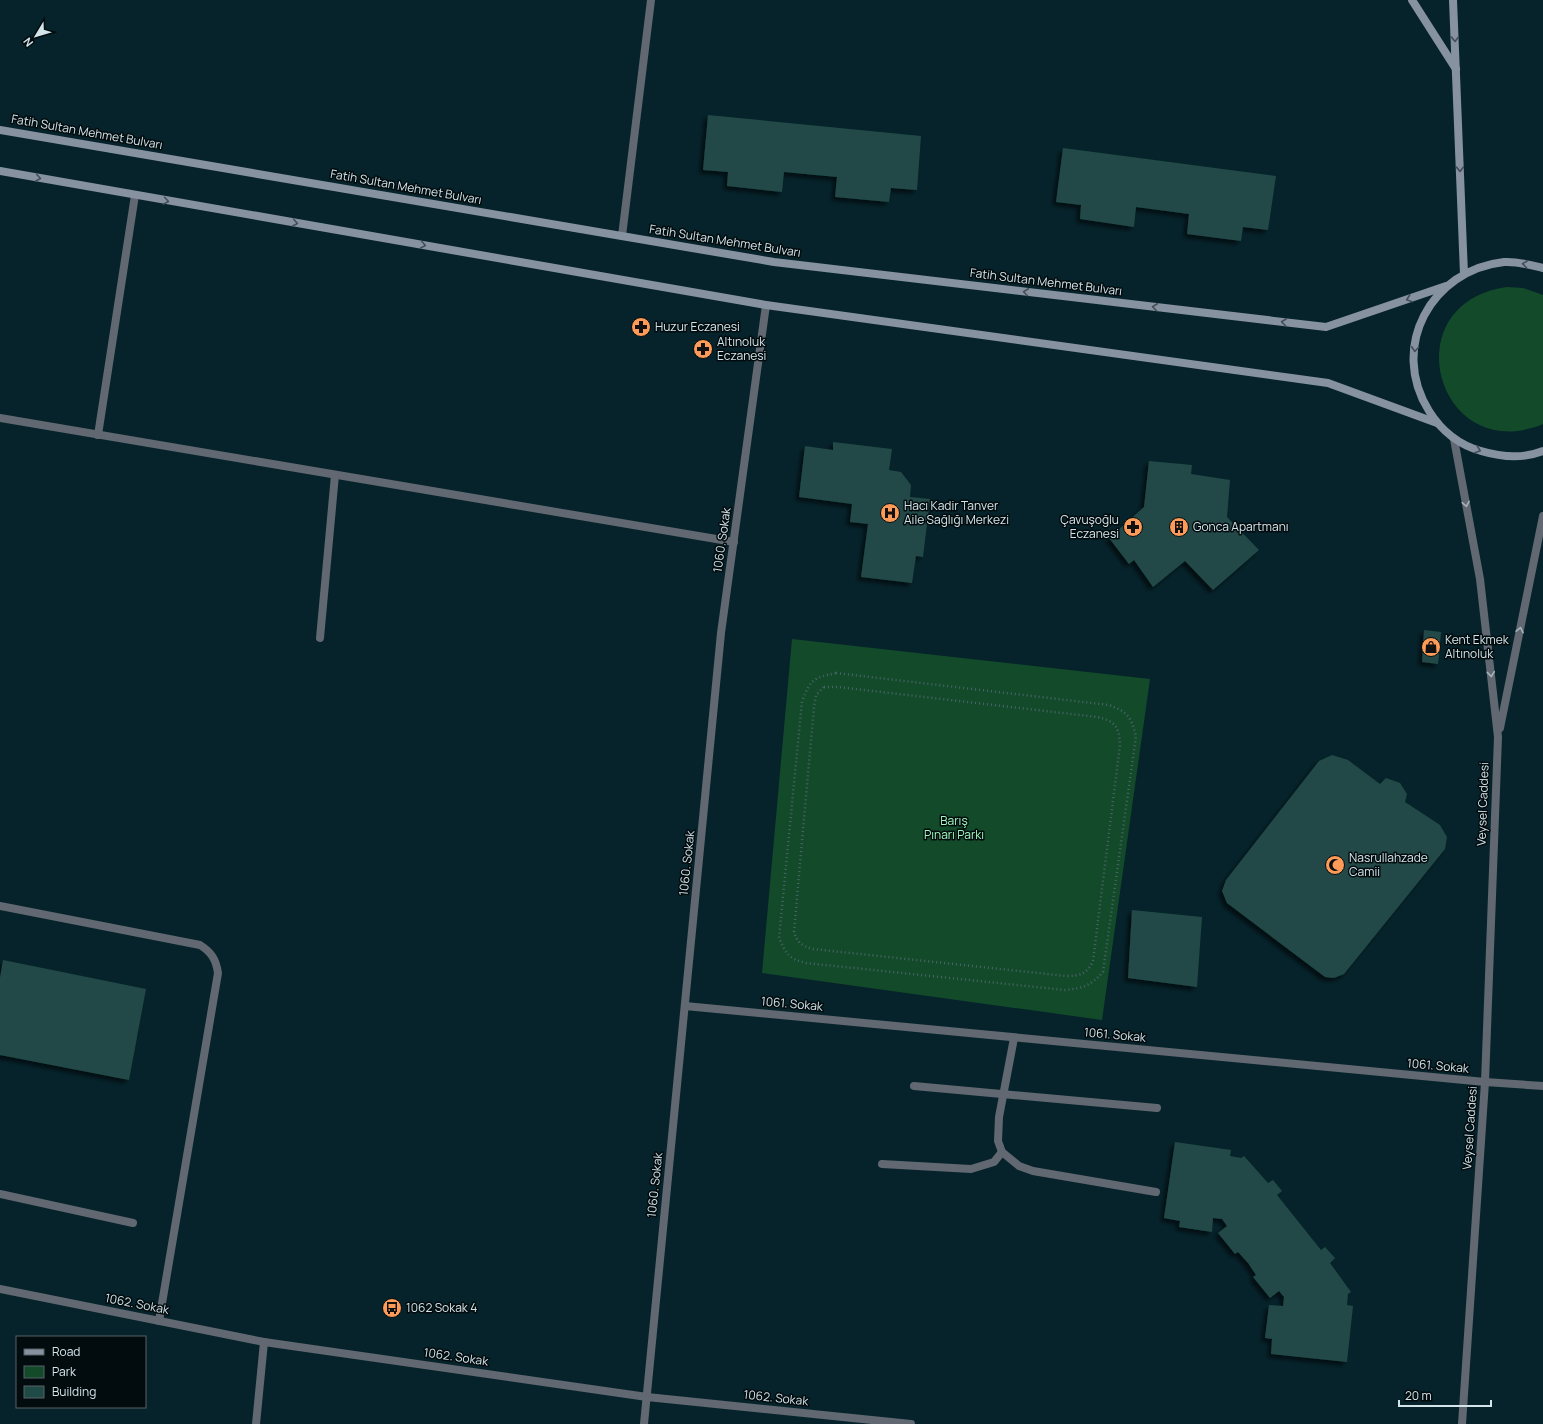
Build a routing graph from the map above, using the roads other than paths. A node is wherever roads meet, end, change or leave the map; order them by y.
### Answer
1 (651, 0) edge
2 (1412, 0) edge
3 (1453, 0) edge
4 (1456, 69) junction
5 (0, 130) edge
6 (0, 172) edge
7 (135, 195) junction
8 (622, 236) junction
9 (1543, 268) edge
10 (1464, 274) junction
11 (1446, 286) junction
12 (766, 305) junction
13 (0, 418) edge
14 (1437, 423) junction
15 (98, 435) junction
16 (1454, 438) junction
17 (1543, 451) edge
18 (335, 475) junction
19 (1543, 516) edge
20 (734, 542) junction
21 (320, 638) dead end
22 (1498, 737) junction
23 (0, 906) edge
24 (685, 1006) junction
25 (1014, 1038) junction
26 (1485, 1082) junction
27 (914, 1086) dead end
28 (1543, 1086) edge
29 (1004, 1093) junction
30 (1157, 1108) dead end
31 (1002, 1152) junction
32 (882, 1164) dead end
33 (1156, 1192) dead end
34 (0, 1194) edge
35 (133, 1223) dead end
36 (0, 1289) edge
37 (159, 1321) junction
38 (264, 1342) junction
39 (647, 1396) junction
40 (256, 1424) edge
41 (644, 1424) edge
42 (912, 1424) edge
43 (1462, 1424) edge

1 - 8 street
2 - 4 main road
3 -> 4 main road
4 -> 10 main road
5 - 8 main road, Fatih Sultan Mehmet Bulvarı
6 -> 7 main road
7 -> 12 main road
7 - 15 street
11 -> 8 main road, Fatih Sultan Mehmet Bulvarı
9 -> 10 main road
10 - 11 main road
11 -> 14 main road
12 - 14 main road
12 - 20 street, 1060. Sokak
13 - 15 street
14 - 16 main road
15 - 18 street
16 -> 17 main road
16 -> 22 street, Veysel Caddesi
18 - 20 street
18 - 21 street
22 -> 19 street, Veysel Caddesi
20 - 24 street, 1060. Sokak
22 - 26 street, Veysel Caddesi
23 - 37 street
24 - 25 street, 1061. Sokak
24 - 39 street, 1060. Sokak
25 - 26 street, 1061. Sokak
25 - 29 street
26 - 28 street, 1061. Sokak
26 - 43 street, Veysel Caddesi
27 - 29 street
29 - 30 street
29 - 31 street
31 - 32 street
31 - 33 street
34 - 35 street
36 - 37 street, 1062. Sokak
37 - 38 street, 1062. Sokak
38 - 39 street, 1062. Sokak
38 - 40 street
39 - 41 street, 1060. Sokak
39 - 42 street, 1062. Sokak

